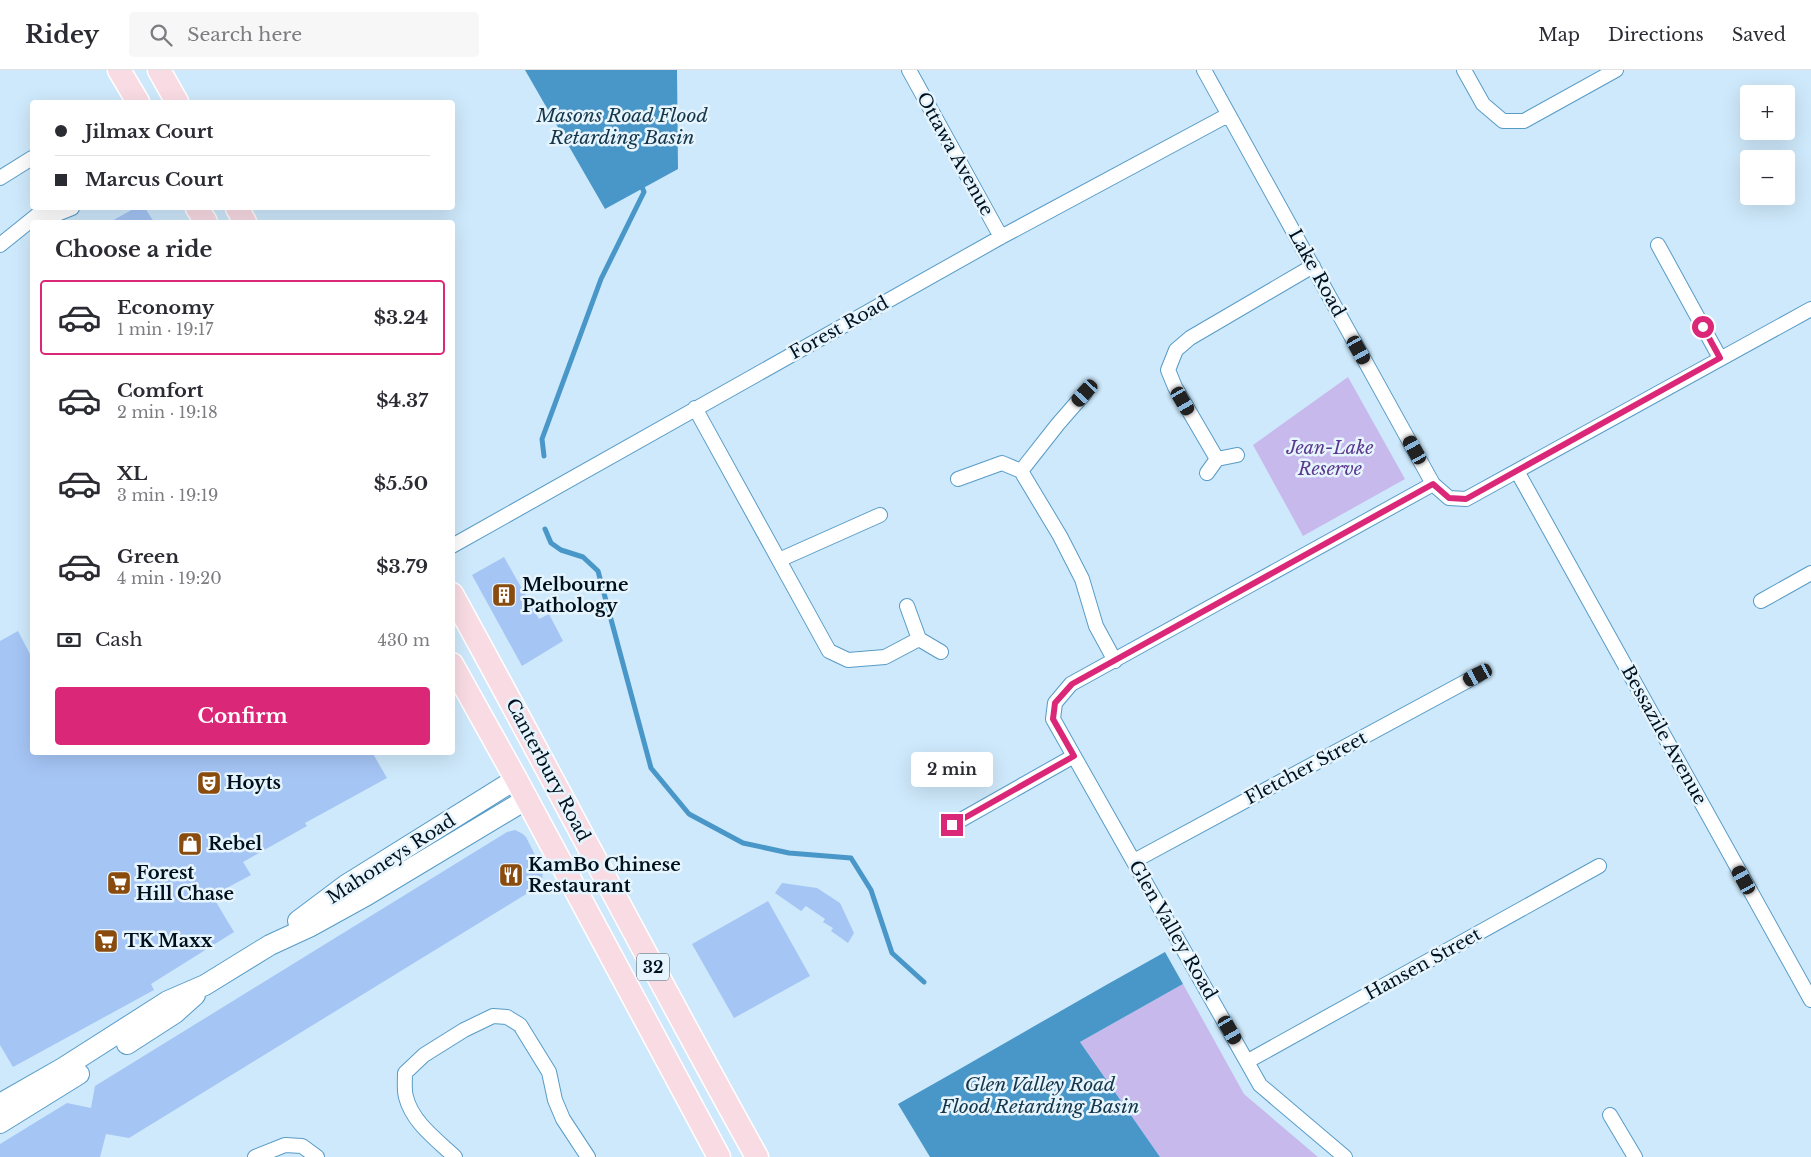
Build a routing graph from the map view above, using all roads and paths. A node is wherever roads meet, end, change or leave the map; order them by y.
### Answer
1 (119, 70) edge
2 (159, 70) edge
3 (909, 70) edge
4 (1204, 70) edge
5 (1464, 70) edge
6 (1616, 70) edge
7 (137, 100) edge
8 (176, 100) edge
9 (1228, 116) junction
10 (30, 159) edge
11 (0, 178) edge
12 (44, 210) edge
13 (67, 210) edge
14 (31, 220) edge
15 (42, 220) edge
16 (30, 221) edge
17 (30, 225) edge
18 (19, 230) junction
19 (1001, 237) junction
20 (0, 245) edge
21 (1658, 245) dead end
22 (1313, 266) junction
23 (1811, 309) edge
24 (1720, 358) junction
25 (1085, 393) dead end
26 (695, 408) junction
27 (1237, 455) dead end
28 (1217, 459) junction
29 (1021, 471) junction
30 (1517, 471) junction
31 (1208, 472) dead end
32 (958, 479) dead end
33 (1433, 484) junction
34 (880, 514) dead end
35 (455, 544) edge
36 (780, 560) junction
37 (1811, 573) edge
38 (455, 599) edge
39 (1761, 601) dead end
40 (908, 606) dead end
41 (919, 639) junction
42 (941, 652) dead end
43 (1115, 661) junction
44 (455, 669) edge
45 (1478, 675) dead end
46 (1074, 756) junction
47 (552, 775) junction
48 (516, 779) junction
49 (527, 799) junction
50 (952, 825) dead end
51 (1134, 861) junction
52 (1599, 866) dead end
53 (366, 873) junction
54 (386, 884) junction
55 (346, 885) junction
56 (367, 895) junction
57 (270, 945) junction
58 (205, 985) junction
59 (1811, 1000) edge
60 (1248, 1062) junction
61 (0, 1104) edge
62 (1610, 1115) dead end
63 (0, 1123) edge
64 (255, 1157) edge
65 (317, 1157) edge
66 (455, 1157) edge
67 (588, 1157) edge
68 (719, 1157) edge
69 (757, 1157) edge
70 (1345, 1157) edge
71 (1635, 1157) edge

1 - 7 main road
2 - 8 main road
3 - 19 street, Ottawa Avenue
4 - 9 street, Lake Road
5 - 6 street
9 - 19 street, Forest Road
9 - 22 street, Lake Road
10 - 11 street
12 - 14 street
13 - 15 street
16 - 18 street
17 - 18 street
18 - 20 street
19 - 26 street, Forest Road
21 - 24 street
22 - 28 street
22 - 33 street, Lake Road
23 - 24 street
24 - 30 street
25 - 29 street
26 - 35 street, Forest Road
26 - 36 street
27 - 28 street
28 - 31 street
29 - 32 street
29 - 43 street
30 - 33 street, Lake Road
30 - 59 street, Bessazile Avenue
33 - 43 street
34 - 36 street
36 - 41 street
37 - 39 street
38 - 47 main road, Canterbury Road / 32
40 - 41 street
41 - 42 street
43 - 46 street, Glen Valley Road
44 - 48 main road, Canterbury Road / 32
45 - 51 street, Fletcher Street
46 - 50 street
46 - 51 street, Glen Valley Road
47 - 48 main road
47 - 49 main road
47 - 69 main road, Canterbury Road / 32
48 - 49 main road, Canterbury Road / 32
48 - 53 main road, Mahoneys Road
49 - 54 main road, Mahoneys Road
49 - 68 main road, Canterbury Road / 32
51 - 60 street, Glen Valley Road
52 - 60 street, Hansen Street
53 - 54 main road
53 - 55 main road, Mahoneys Road
54 - 56 main road, Mahoneys Road
55 - 56 main road
55 - 57 main road, Mahoneys Road
56 - 57 main road, Mahoneys Road
57 - 58 main road, Mahoneys Road
58 - 61 main road, Mahoneys Road
58 - 63 main road, Mahoneys Road
60 - 70 street, Glen Valley Road
62 - 71 street
64 - 65 street
66 - 67 street

